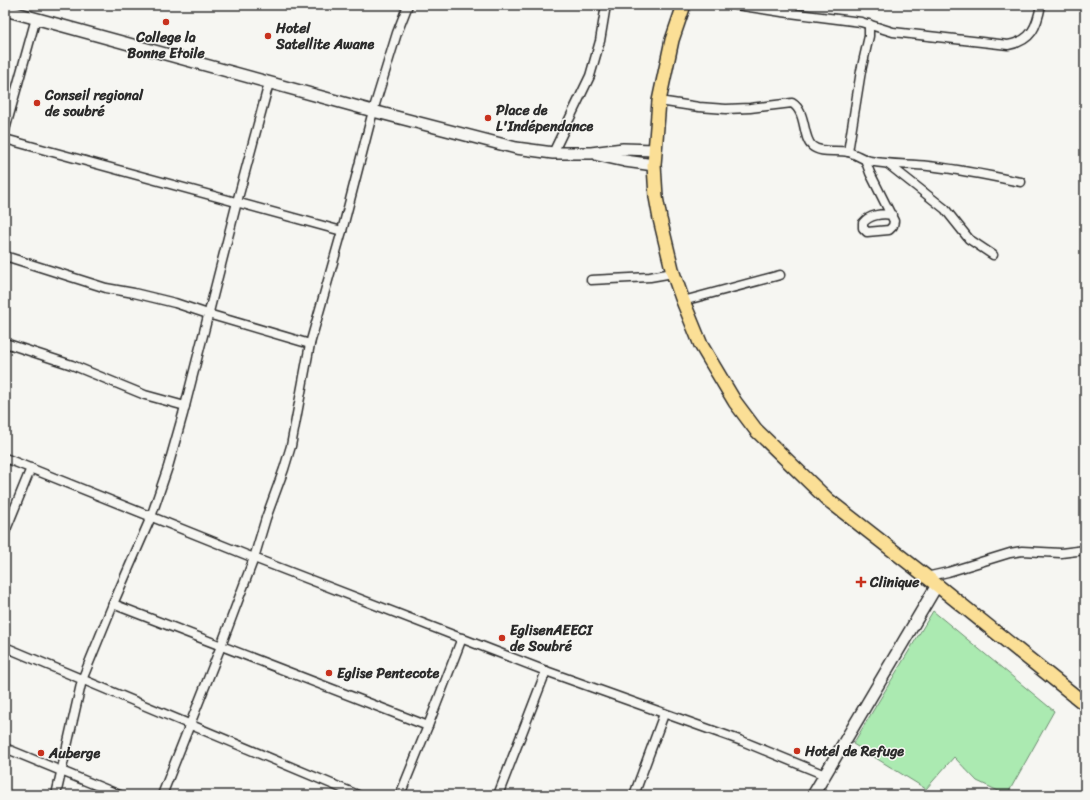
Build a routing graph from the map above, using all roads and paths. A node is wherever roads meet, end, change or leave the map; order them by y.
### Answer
1 (408, 5) edge
2 (606, 5) edge
3 (684, 5) edge
4 (736, 5) edge
5 (1041, 5) edge
6 (5, 10) edge
7 (36, 18) junction
8 (869, 24) junction
9 (269, 83) junction
10 (659, 101) junction
11 (373, 112) junction
12 (5, 130) edge
13 (5, 139) edge
14 (655, 150) junction
15 (848, 152) junction
16 (553, 153) junction
17 (591, 153) junction
18 (865, 159) junction
19 (654, 164) junction
20 (888, 164) junction
21 (1021, 182) dead end
22 (237, 202) junction
23 (892, 215) dead end
24 (342, 231) junction
25 (993, 255) dead end
26 (5, 256) edge
27 (673, 273) junction
28 (780, 275) dead end
29 (591, 280) dead end
30 (683, 301) junction
31 (208, 314) junction
32 (5, 343) edge
33 (310, 344) junction
34 (185, 406) junction
35 (5, 458) edge
36 (30, 468) junction
37 (151, 517) junction
38 (5, 532) edge
39 (1085, 550) edge
40 (254, 558) junction
41 (926, 577) junction
42 (937, 585) junction
43 (113, 604) junction
44 (462, 638) junction
45 (221, 646) junction
46 (5, 647) edge
47 (546, 671) junction
48 (82, 680) junction
49 (1085, 704) edge
50 (664, 714) junction
51 (190, 725) junction
52 (428, 726) junction
53 (5, 748) edge
54 (62, 771) junction
55 (825, 775) junction
56 (56, 795) edge
57 (120, 795) edge
58 (162, 795) edge
59 (358, 795) edge
60 (400, 795) edge
61 (498, 795) edge
62 (634, 795) edge
63 (813, 795) edge

1 - 11 street
2 - 16 street
3 - 10 main road
4 - 8 street
5 - 8 street
6 - 7 main road
7 - 9 main road
7 - 12 street
8 - 15 street
9 - 11 main road
9 - 22 street
10 - 14 main road
10 - 15 street
11 - 16 main road
11 - 24 street
13 - 22 street
14 - 17 main road
14 - 19 main road
15 - 18 street
16 - 17 main road
17 - 19 main road
18 - 20 street
18 - 23 street
19 - 27 main road
20 - 21 street
20 - 25 street
22 - 24 street
22 - 31 street
24 - 33 street
26 - 31 street
27 - 29 street
27 - 30 main road
28 - 30 street
30 - 41 main road
31 - 33 street
31 - 34 street
32 - 34 street
33 - 40 street
34 - 37 street
35 - 36 street
36 - 37 street
36 - 38 street
37 - 40 street
37 - 43 street
39 - 41 street
40 - 44 street
40 - 45 street
41 - 42 main road
42 - 49 main road
42 - 55 main road
43 - 45 street
43 - 48 street
44 - 47 street
44 - 52 street
45 - 51 street
45 - 52 street
46 - 48 street
47 - 50 street
47 - 61 street
48 - 51 street
48 - 54 street
50 - 55 street
50 - 62 street
51 - 58 street
51 - 59 street
52 - 60 street
53 - 54 street
54 - 56 street
54 - 57 street
55 - 63 main road

